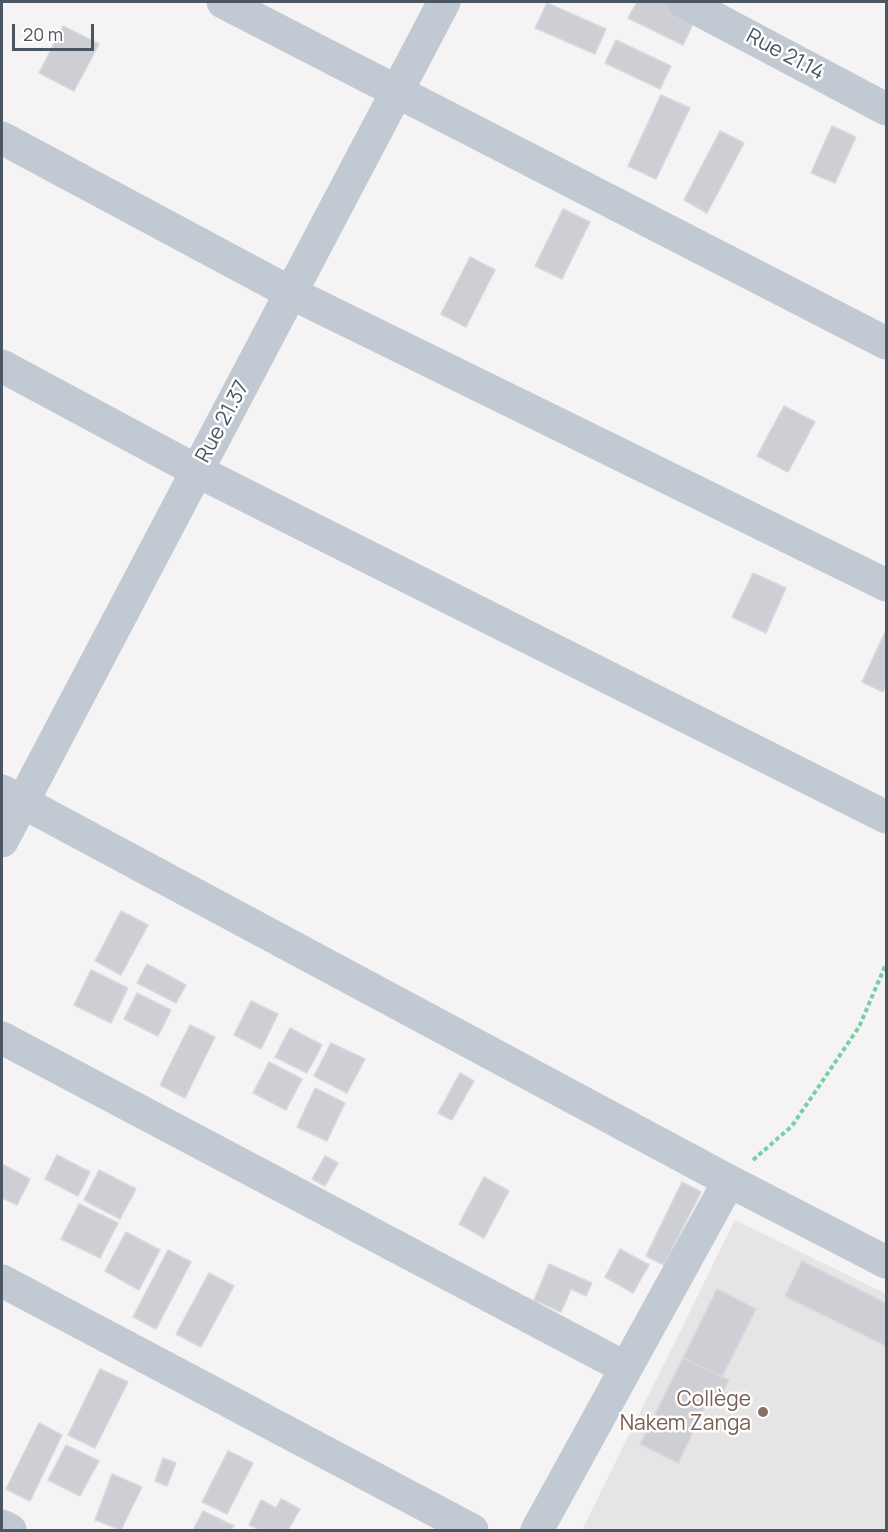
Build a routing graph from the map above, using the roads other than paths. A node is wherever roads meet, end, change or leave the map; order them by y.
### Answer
1 (223, 2) edge
2 (444, 2) edge
3 (684, 2) edge
4 (397, 91) junction
5 (886, 109) edge
6 (2, 138) edge
7 (291, 293) junction
8 (886, 342) edge
9 (2, 366) edge
10 (197, 471) junction
11 (886, 585) edge
12 (12, 796) edge
13 (886, 817) edge
14 (2, 841) edge
15 (2, 1038) edge
16 (729, 1181) junction
17 (886, 1262) edge
18 (2, 1281) edge
19 (624, 1368) junction
20 (2, 1526) edge
21 (10, 1530) edge
22 (472, 1530) edge
23 (537, 1530) edge

1 - 4 street
2 - 4 street, Rue 21.37
3 - 5 street, Rue 21.14
4 - 7 street, Rue 21.37
4 - 8 street
6 - 7 street
7 - 10 street, Rue 21.37
7 - 11 street
9 - 10 street
10 - 12 street, Rue 21.37
10 - 13 street
12 - 14 street, Rue 21.37
12 - 16 street
15 - 19 street
16 - 17 street
16 - 19 street
18 - 22 street
19 - 23 street
20 - 21 street

